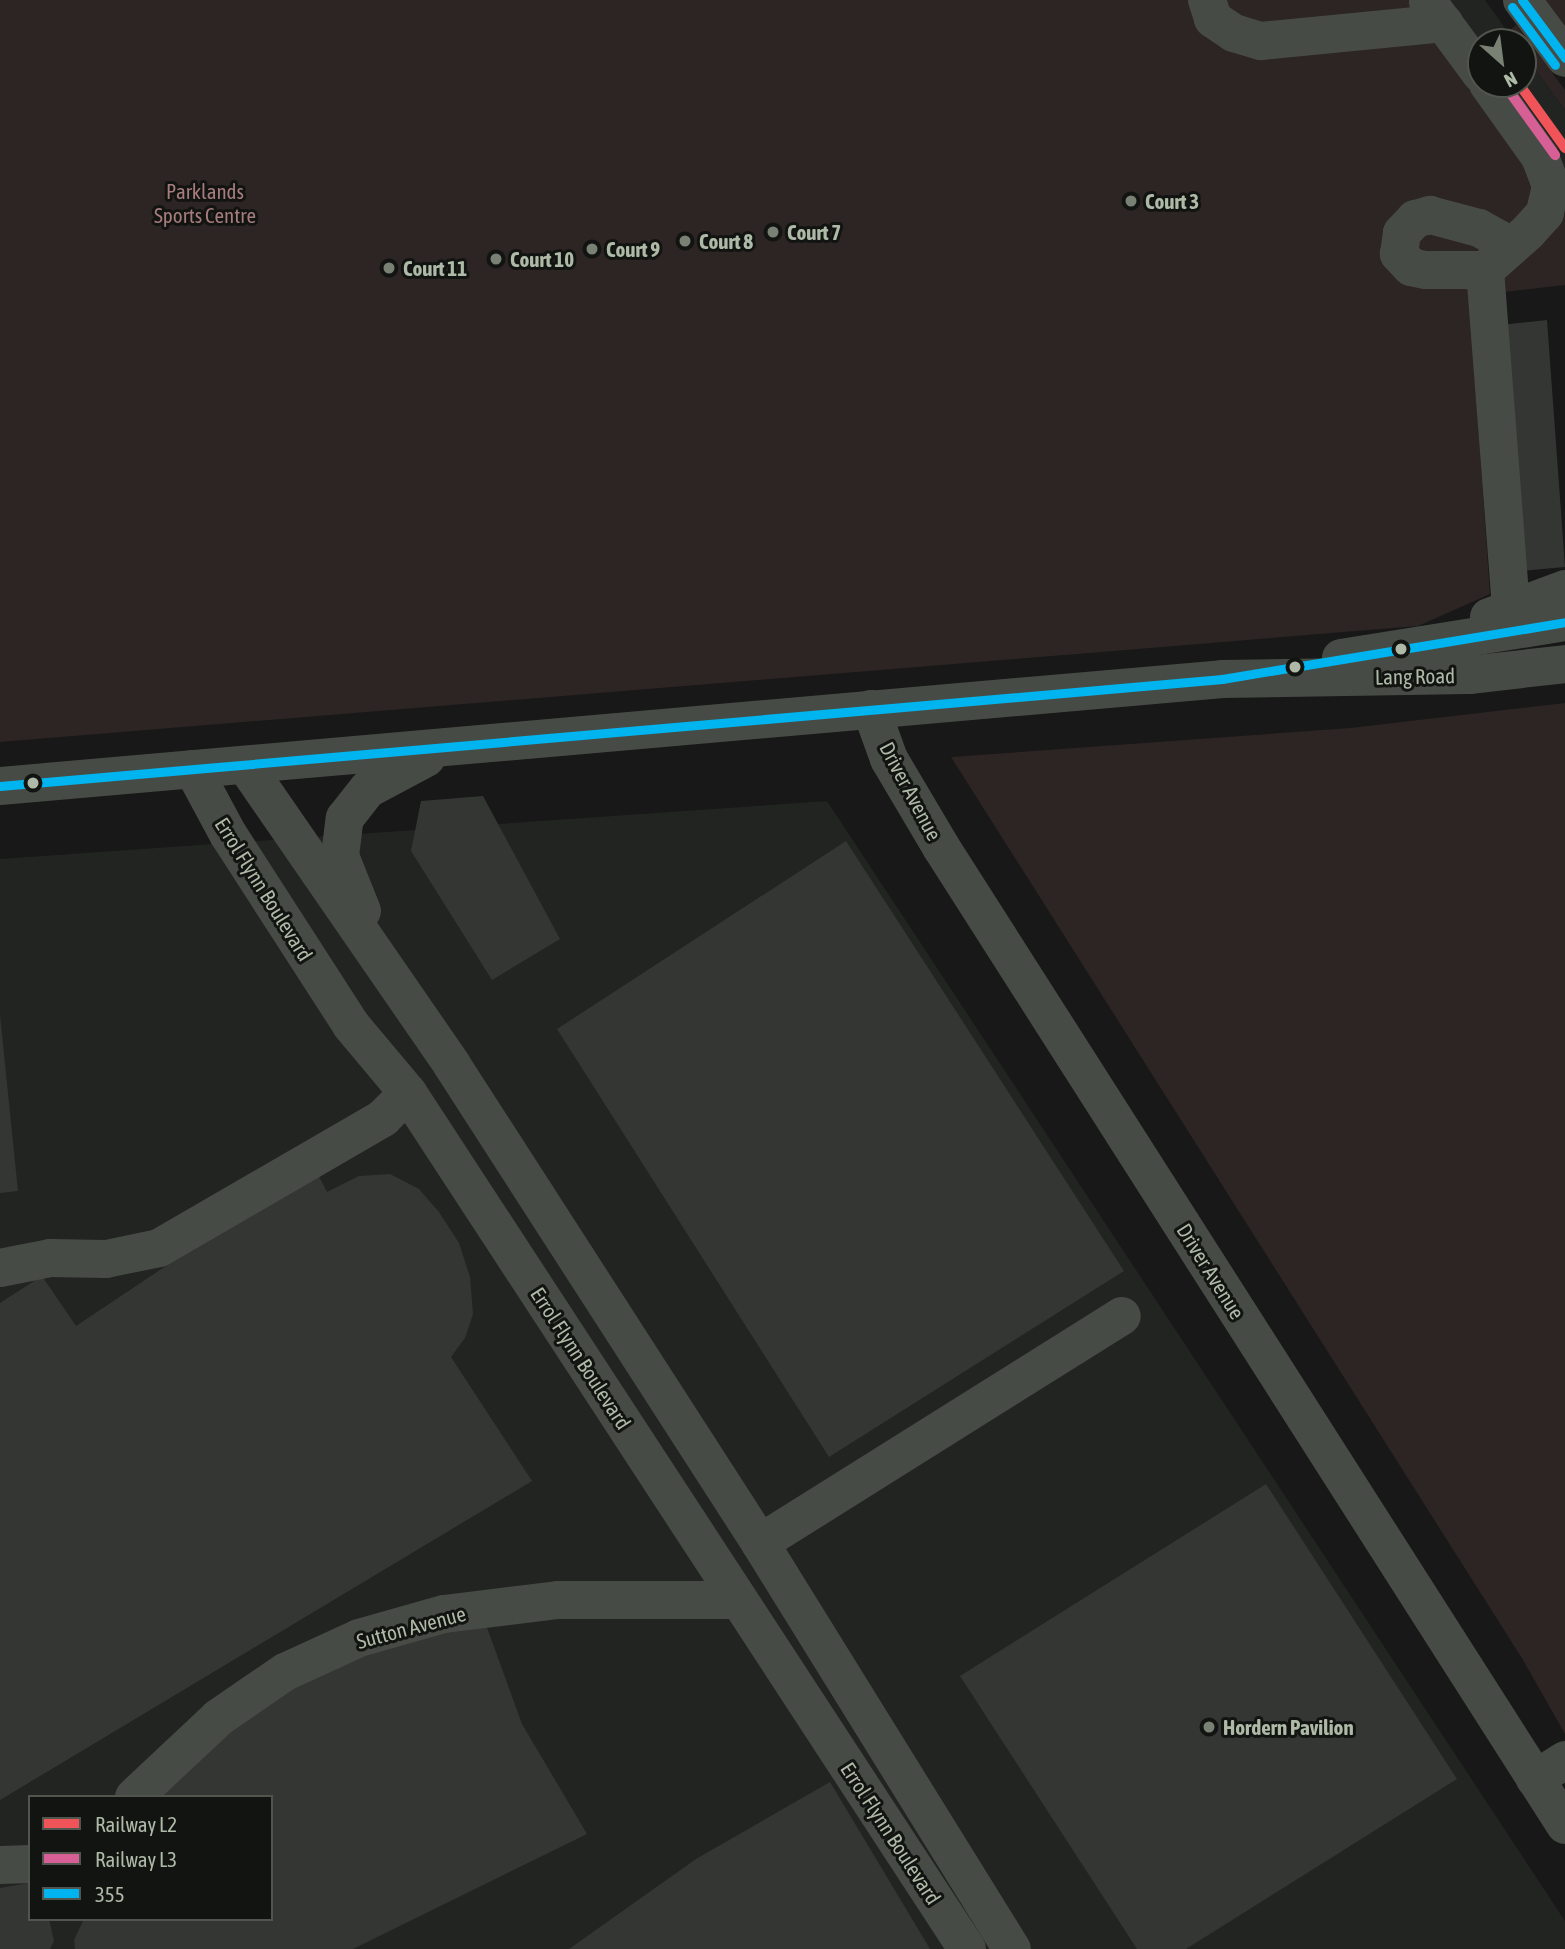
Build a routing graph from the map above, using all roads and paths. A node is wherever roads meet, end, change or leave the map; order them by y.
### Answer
1 (1207, 0) edge
2 (1522, 0) edge
3 (1435, 11) edge
4 (1395, 15) edge
5 (1467, 55) edge
6 (1565, 58) edge
7 (1498, 98) edge
8 (1565, 589) edge
9 (1511, 608) junction
10 (1565, 622) edge
11 (1411, 646) junction
12 (1565, 664) edge
13 (1222, 678) junction
14 (871, 709) junction
15 (447, 749) junction
16 (246, 766) junction
17 (194, 769) junction
18 (0, 786) edge
19 (388, 972) junction
20 (408, 1093) junction
21 (0, 1268) edge
22 (1122, 1316) dead end
23 (760, 1543) junction
24 (738, 1600) junction
25 (1550, 1769) edge
26 (136, 1795) edge
27 (1565, 1825) edge
28 (28, 1864) edge
29 (0, 1865) edge
30 (967, 1949) edge
31 (1012, 1949) edge

1 - 4 street
2 - 6 street
3 - 4 street
3 - 5 street
7 - 9 street
8 - 9 street
9 - 11 street
10 - 11 street, Lang Road
11 - 13 street, Lang Road
12 - 13 street, Lang Road
13 - 14 street, Lang Road
14 - 15 street, Lang Road
14 - 25 street, Driver Avenue
15 - 16 street, Lang Road
15 - 19 street
16 - 17 street, Lang Road
16 - 19 street, Errol Flynn Boulevard
17 - 18 street, Lang Road
17 - 20 street, Errol Flynn Boulevard
19 - 23 street, Errol Flynn Boulevard
20 - 21 street
20 - 24 street, Errol Flynn Boulevard
22 - 23 street
23 - 31 street, Errol Flynn Boulevard
24 - 26 street, Sutton Avenue
24 - 30 street, Errol Flynn Boulevard
25 - 27 street, Driver Avenue
28 - 29 street

